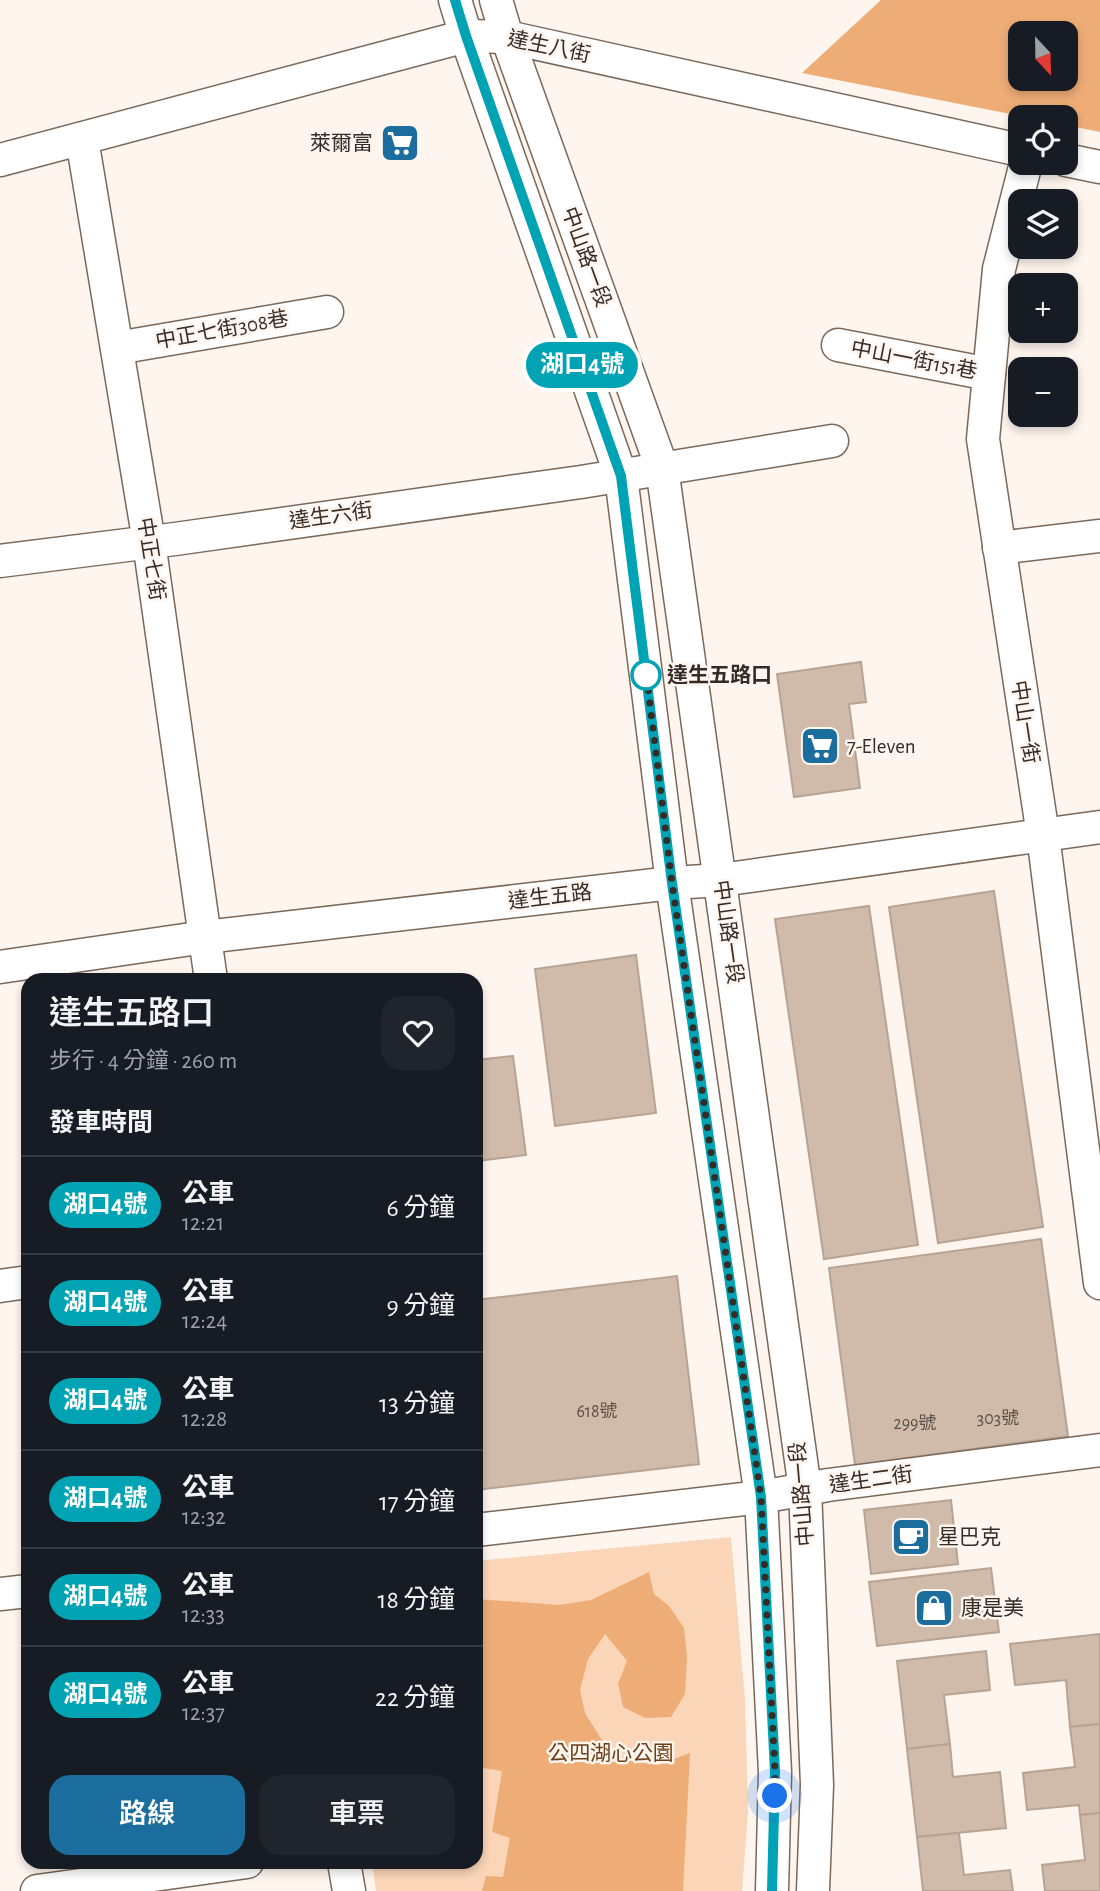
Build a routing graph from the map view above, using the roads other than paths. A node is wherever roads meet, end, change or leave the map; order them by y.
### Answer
1 (455, 0) edge
2 (498, 1) edge
3 (466, 36) junction
4 (507, 37) junction
5 (82, 139) junction
6 (1008, 147) edge
7 (0, 160) edge
8 (1078, 162) edge
9 (1100, 167) edge
10 (1023, 175) edge
11 (327, 312) dead end
12 (838, 345) dead end
13 (117, 348) junction
14 (989, 374) junction
15 (832, 441) dead end
16 (662, 468) junction
17 (621, 476) junction
18 (1100, 536) edge
19 (149, 542) junction
20 (999, 548) junction
21 (0, 561) edge
22 (1100, 827) edge
23 (1043, 835) junction
24 (721, 880) junction
25 (672, 883) junction
26 (205, 937) junction
27 (0, 967) edge
28 (210, 973) edge
29 (21, 1283) edge
30 (1100, 1283) edge
31 (0, 1286) edge
32 (1100, 1450) edge
33 (805, 1489) junction
34 (761, 1497) junction
35 (483, 1529) edge
36 (21, 1592) edge
37 (0, 1594) edge
38 (196, 1869) edge
39 (345, 1869) edge
40 (37, 1891) edge
41 (349, 1891) edge
42 (772, 1891) edge
43 (813, 1891) edge

1 - 3 street, 中山路一段
2 - 3 street
2 - 4 street, 中山路一段
3 - 4 street, 達生八街
3 - 5 street, 達生八街
3 - 17 street, 中山路一段
4 - 6 street, 達生八街
4 - 16 street, 中山路一段
5 - 7 street, 達生八街
5 - 13 street, 中正七街
8 - 9 street
10 - 14 street, 中山一街
11 - 13 street, 中正七街308巷
12 - 14 street, 中山一街151巷
13 - 19 street, 中正七街
14 - 20 street, 中山一街
15 - 16 street, 達生六街
16 - 17 street, 達生六街
16 - 24 street, 中山路一段
17 - 19 street, 達生六街
17 - 25 street, 中山路一段
18 - 20 street
19 - 21 street, 達生六街
19 - 26 street, 中正七街
20 - 23 street, 中山一街
22 - 23 street, 達生五路
23 - 24 street, 達生五路
23 - 30 street, 中山一街
24 - 25 street, 達生五路
24 - 33 street, 中山路一段
25 - 26 street, 達生五路
25 - 34 street, 中山路一段
26 - 27 street, 達生五路
26 - 28 street, 中正七街
29 - 31 street
32 - 33 street, 達生二街
33 - 34 street, 達生二街
33 - 43 street, 中山路一段
34 - 35 street, 達生二街
34 - 42 street, 中山路一段
36 - 37 street
38 - 40 street
39 - 41 street

